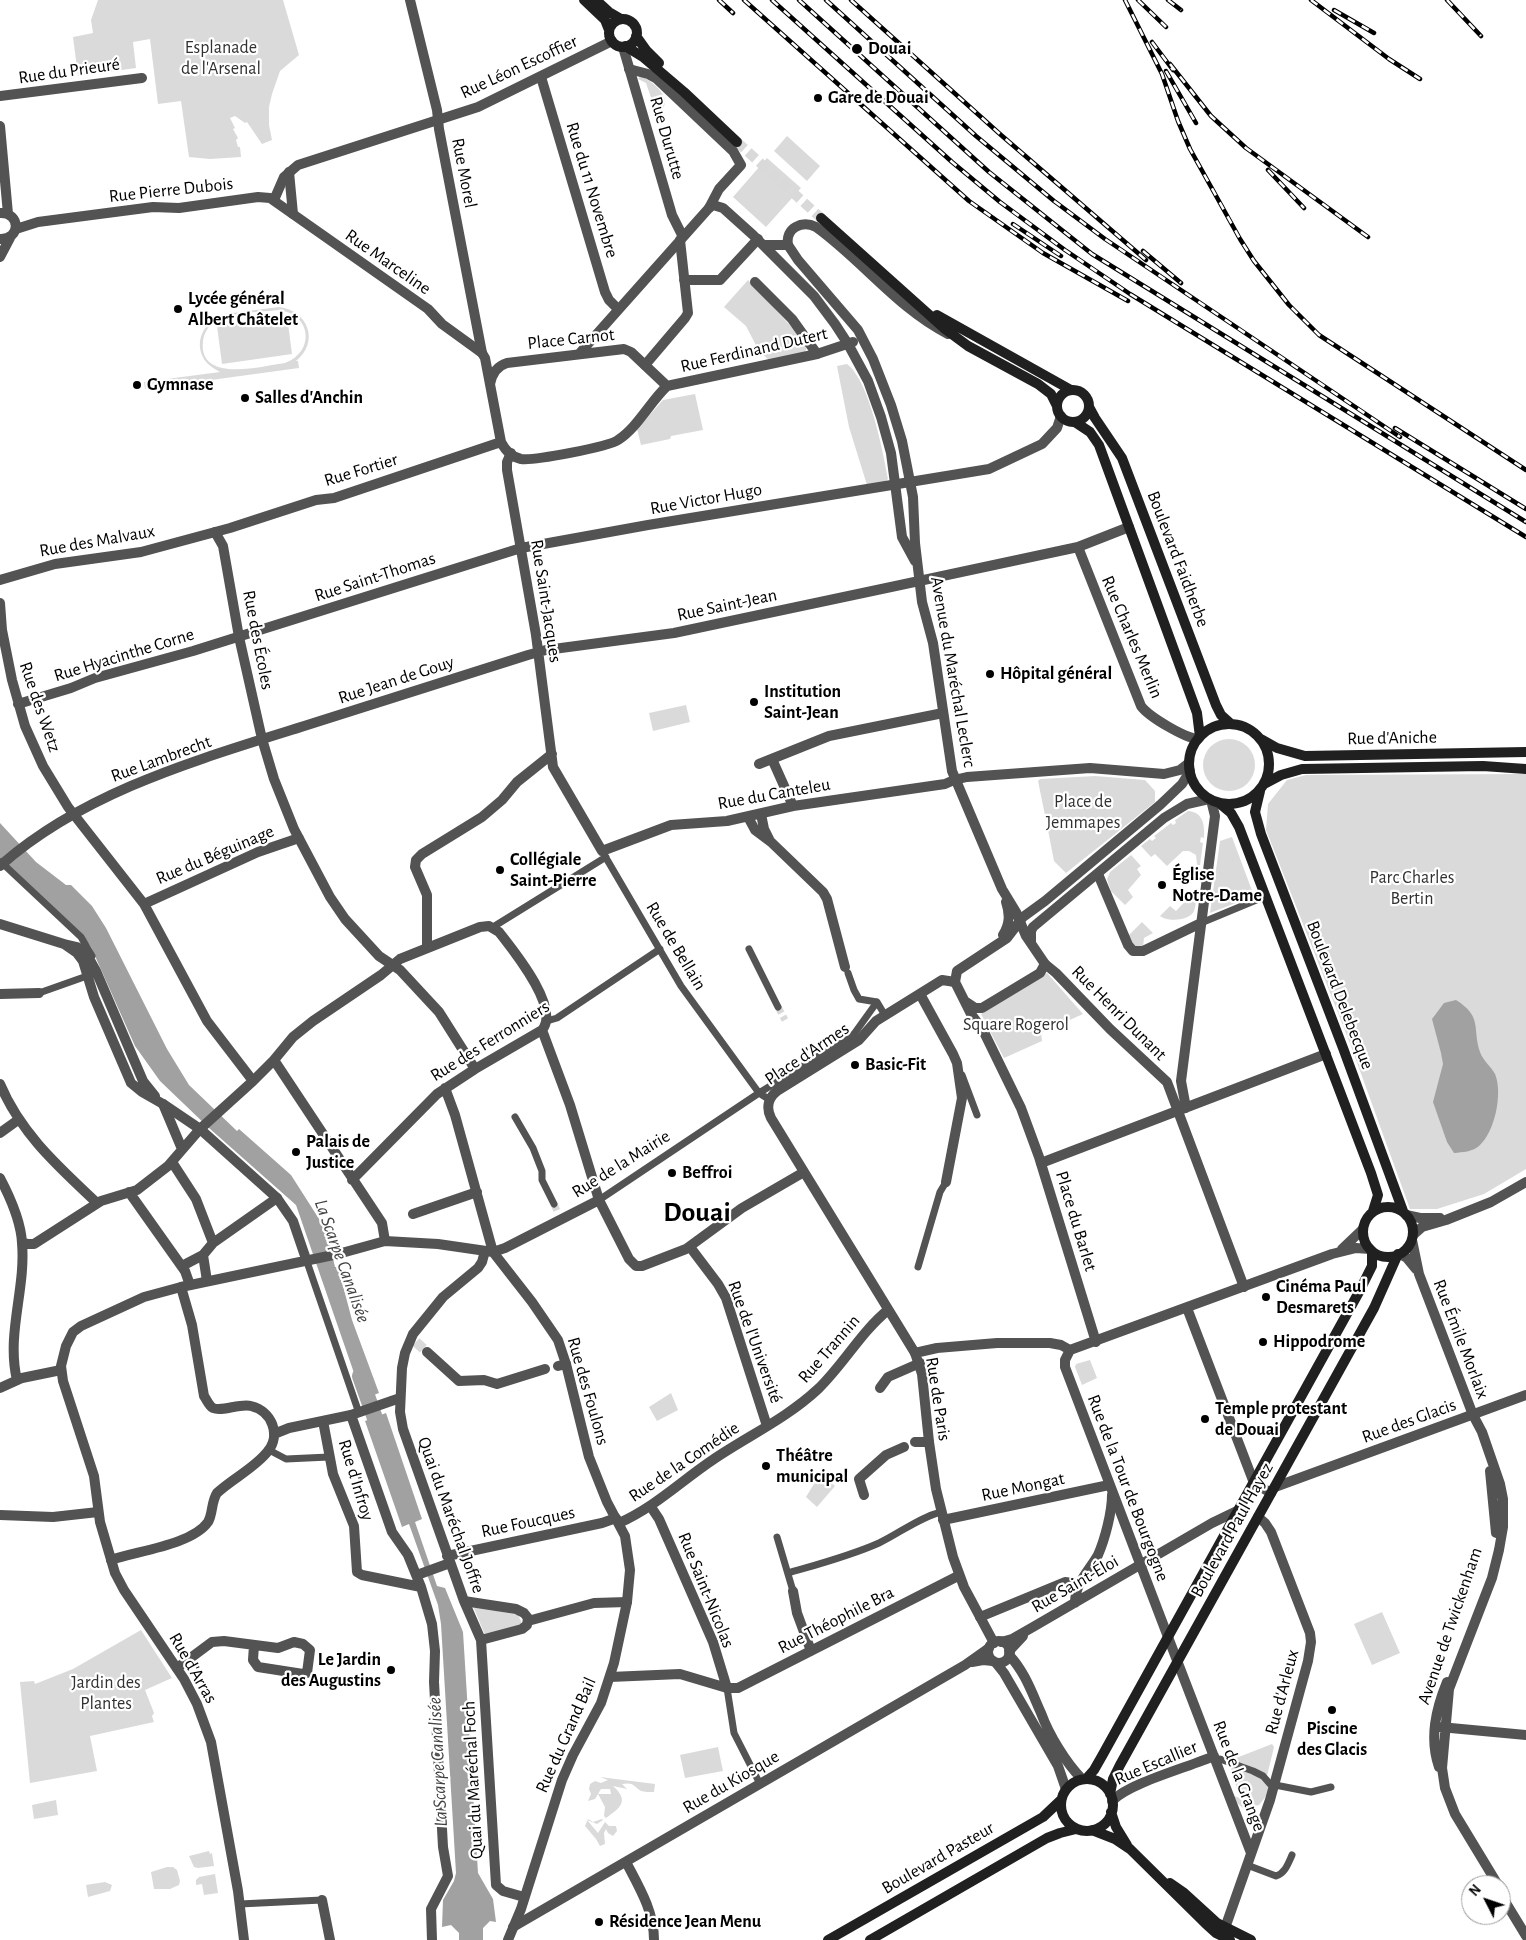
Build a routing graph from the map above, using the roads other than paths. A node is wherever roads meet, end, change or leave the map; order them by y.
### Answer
1 (410, 0) edge
2 (584, 0) edge
3 (596, 0) edge
4 (621, 19) junction
5 (609, 30) junction
6 (636, 36) junction
7 (612, 41) junction
8 (624, 46) junction
9 (629, 69) junction
10 (541, 77) junction
11 (142, 78) dead end
12 (684, 92) junction
13 (0, 96) edge
14 (438, 119) junction
15 (0, 126) edge
16 (737, 142) tunnel mouth
17 (289, 172) junction
18 (274, 200) junction
19 (709, 208) junction
20 (293, 214) junction
21 (7, 215) edge
22 (822, 218) tunnel mouth
23 (38, 222) junction
24 (9, 235) edge
25 (682, 239) junction
26 (760, 242) junction
27 (788, 245) junction
28 (0, 257) edge
29 (684, 280) junction
30 (755, 282) dead end
31 (911, 298) junction
32 (618, 309) junction
33 (862, 337) junction
34 (960, 340) junction
35 (848, 344) junction
36 (482, 353) junction
37 (579, 354) junction
38 (817, 354) junction
39 (645, 365) junction
40 (490, 386) junction
41 (667, 386) junction
42 (1071, 390) junction
43 (1089, 407) junction
44 (1059, 411) junction
45 (1075, 422) junction
46 (501, 442) junction
47 (511, 453) junction
48 (911, 483) junction
49 (896, 485) junction
50 (1129, 527) junction
51 (230, 528) junction
52 (215, 532) junction
53 (223, 546) junction
54 (1078, 547) junction
55 (521, 548) junction
56 (919, 576) junction
57 (0, 580) edge
58 (0, 603) edge
59 (1, 628) edge
60 (239, 638) junction
61 (538, 652) junction
62 (18, 704) junction
63 (943, 713) junction
64 (1231, 724) junction
65 (1199, 738) junction
66 (262, 739) junction
67 (1261, 739) junction
68 (1526, 752) edge
69 (552, 754) junction
70 (772, 759) junction
71 (759, 764) dead end
72 (1189, 767) junction
73 (1526, 769) edge
74 (955, 780) junction
75 (1262, 787) junction
76 (1213, 801) junction
77 (793, 806) junction
78 (761, 814) junction
79 (75, 815) junction
80 (748, 818) junction
81 (299, 838) junction
82 (771, 842) junction
83 (604, 854) junction
84 (1, 864) edge
85 (1098, 874) junction
86 (1002, 889) junction
87 (1266, 896) junction
88 (144, 904) junction
89 (1020, 920) junction
90 (1201, 923) junction
91 (1, 925) edge
92 (493, 927) junction
93 (1031, 942) junction
94 (64, 944) junction
95 (996, 944) junction
96 (427, 947) junction
97 (660, 949) junction
98 (749, 949) dead end
99 (91, 961) junction
100 (393, 964) junction
101 (1045, 964) junction
102 (846, 970) joint
103 (87, 976) junction
104 (955, 982) junction
105 (39, 993) joint
106 (0, 994) edge
107 (916, 996) junction
108 (877, 1002) junction
109 (966, 1002) junction
110 (778, 1006) tunnel mouth
111 (984, 1007) junction
112 (883, 1012) dead end
113 (545, 1025) junction
114 (982, 1029) junction
115 (730, 1053) joint
116 (1326, 1054) junction
117 (274, 1060) junction
118 (957, 1063) junction
119 (475, 1069) junction
120 (253, 1081) junction
121 (0, 1084) edge
122 (446, 1088) junction
123 (759, 1093) junction
124 (770, 1100) junction
125 (163, 1104) junction
126 (1182, 1109) junction
127 (977, 1115) dead end
128 (515, 1117) dead end
129 (18, 1120) junction
130 (201, 1128) junction
131 (0, 1133) edge
132 (182, 1149) junction
133 (172, 1162) junction
134 (1041, 1163) junction
135 (804, 1172) junction
136 (0, 1178) edge
137 (352, 1180) junction
138 (946, 1182) joint
139 (1526, 1182) edge
140 (129, 1192) junction
141 (477, 1192) junction
142 (277, 1198) junction
143 (599, 1200) junction
144 (97, 1203) junction
145 (1373, 1211) junction
146 (557, 1212) junction
147 (1405, 1213) junction
148 (1463, 1213) junction
149 (413, 1214) dead end
150 (1363, 1228) junction
151 (1412, 1237) junction
152 (385, 1241) junction
153 (22, 1242) junction
154 (214, 1243) junction
155 (690, 1246) junction
156 (1371, 1250) junction
157 (489, 1252) junction
158 (1332, 1254) junction
159 (1399, 1254) junction
160 (203, 1255) junction
161 (310, 1259) junction
162 (182, 1266) junction
163 (918, 1267) dead end
164 (1419, 1274) junction
165 (207, 1281) junction
166 (185, 1286) junction
167 (1244, 1287) junction
168 (1187, 1308) junction
169 (888, 1310) junction
170 (1096, 1342) junction
171 (1070, 1350) junction
172 (428, 1352) tunnel mouth
173 (915, 1353) junction
174 (920, 1363) junction
175 (545, 1369) dead end
176 (62, 1370) junction
177 (17, 1380) junction
178 (0, 1388) edge
179 (880, 1388) dead end
180 (1526, 1395) edge
181 (400, 1398) junction
182 (358, 1413) junction
183 (1473, 1415) junction
184 (323, 1420) junction
185 (768, 1426) junction
186 (274, 1434) junction
187 (915, 1442) dead end
188 (929, 1442) junction
189 (904, 1447) dead end
190 (269, 1450) junction
191 (329, 1457) junction
192 (1254, 1483) junction
193 (1111, 1490) junction
194 (1273, 1490) junction
195 (864, 1495) dead end
196 (650, 1507) junction
197 (1238, 1510) junction
198 (98, 1512) junction
199 (0, 1515) edge
200 (942, 1516) junction
201 (1258, 1517) junction
202 (618, 1520) junction
203 (776, 1537) dead end
204 (449, 1559) junction
205 (111, 1560) junction
206 (1140, 1564) junction
207 (788, 1573) junction
208 (420, 1574) junction
209 (958, 1576) junction
210 (1079, 1584) junction
211 (421, 1587) junction
212 (793, 1591) joint
213 (464, 1601) junction
214 (627, 1602) junction
215 (1075, 1603) junction
216 (980, 1616) junction
217 (528, 1621) junction
218 (1033, 1627) junction
219 (1168, 1637) junction
220 (481, 1640) junction
221 (994, 1644) junction
222 (254, 1645) junction
223 (811, 1651) junction
224 (1009, 1653) junction
225 (1177, 1661) junction
226 (995, 1662) junction
227 (965, 1665) junction
228 (177, 1668) junction
229 (610, 1677) junction
230 (727, 1688) junction
231 (1440, 1727) junction
232 (1526, 1736) edge
233 (1214, 1758) junction
234 (1084, 1779) junction
235 (760, 1784) junction
236 (1274, 1785) junction
237 (1330, 1787) dead end
238 (1066, 1789) junction
239 (1111, 1797) junction
240 (1061, 1800) junction
241 (1111, 1812) junction
242 (1076, 1829) junction
243 (1092, 1830) junction
244 (1130, 1849) junction
245 (1251, 1853) junction
246 (1292, 1855) dead end
247 (626, 1862) junction
248 (1247, 1865) junction
249 (1492, 1875) edge
250 (524, 1897) junction
251 (322, 1900) joint
252 (240, 1904) junction
253 (1511, 1912) edge
254 (513, 1927) junction
255 (1224, 1936) edge
256 (1526, 1936) edge
257 (244, 1940) edge
258 (330, 1940) edge
259 (432, 1940) edge
260 (508, 1940) edge
261 (654, 1940) edge
262 (829, 1940) edge
263 (870, 1940) edge
264 (1251, 1940) edge

1 - 14 street, Rue Morel
2 - 5 main road
3 - 4 main road
4 - 5 main road
4 - 6 main road
5 - 7 main road
6 - 8 main road
6 - 12 main road
7 - 8 main road
7 - 10 street, Rue Léon Escoffier
8 - 9 street, Rue Durutte
8 - 12 main road
9 - 19 street
9 - 25 street, Rue Durutte
10 - 14 street, Rue Léon Escoffier
10 - 32 street, Rue du 11 Novembre
11 - 13 street, Rue du Prieuré
12 - 16 main road
14 - 17 street
14 - 36 street, Rue Morel
15 - 21 street
17 - 18 street
17 - 20 street
18 - 20 street, Rue Marceline
18 - 23 street, Rue Pierre Dubois
19 - 25 street
19 - 26 street, Avenue du Maréchal Leclerc
20 - 36 street, Rue Marceline
21 - 23 street, Rue Pierre Dubois
21 - 24 street
22 - 31 main road
23 - 24 street, Rue Pierre Dubois
24 - 28 street
25 - 29 street, Rue Durutte
25 - 32 street
26 - 27 street
26 - 29 street
26 - 35 street, Avenue du Maréchal Leclerc
27 - 33 street, Avenue du Maréchal Leclerc
27 - 34 street
29 - 39 street, Rue Durutte
30 - 38 street
31 - 34 main road
31 - 42 main road
32 - 37 street
33 - 35 street
33 - 48 street, Avenue du Maréchal Leclerc
34 - 44 main road
35 - 38 street, Rue Ferdinand Dutert
35 - 49 street, Avenue du Maréchal Leclerc
36 - 40 street
37 - 39 street, Place Carnot
37 - 40 street, Place Carnot
38 - 41 street, Rue Ferdinand Dutert
39 - 41 street, Place Carnot
40 - 46 street
41 - 47 street
42 - 43 main road
42 - 44 main road
43 - 45 main road
43 - 64 main road, Boulevard Faidherbe
44 - 45 main road
44 - 48 street, Rue Victor Hugo
45 - 50 main road, Boulevard Faidherbe
46 - 47 street
46 - 51 street, Rue Fortier
47 - 55 street, Rue Saint-Jacques
48 - 49 street, Rue Victor Hugo
48 - 56 street, Avenue du Maréchal Leclerc
49 - 55 street, Rue Victor Hugo
49 - 56 street, Avenue du Maréchal Leclerc
50 - 54 street, Rue Saint-Jean
50 - 65 main road, Boulevard Faidherbe
51 - 52 street, Rue des Malvaux
51 - 53 street
52 - 53 street, Rue des Écoles
52 - 57 street, Rue des Malvaux
53 - 60 street, Rue des Écoles
54 - 56 street, Rue Saint-Jean
54 - 65 street, Rue Charles Merlin
55 - 60 street, Rue Saint-Thomas
55 - 61 street, Rue Saint-Jacques
56 - 61 street, Rue Saint-Jean
56 - 63 street, Avenue du Maréchal Leclerc
58 - 59 street, Rue des Wetz
59 - 62 street, Rue des Wetz
60 - 62 street, Rue Hyacinthe Corne
60 - 66 street, Rue des Écoles
61 - 66 street, Rue Jean de Gouy
61 - 69 street, Rue Saint-Jacques
62 - 79 street, Rue des Wetz
63 - 70 street
63 - 74 street, Avenue du Maréchal Leclerc
64 - 65 main road
64 - 67 main road
65 - 72 main road
66 - 79 street, Rue Lambrecht
66 - 81 street, Rue des Écoles
67 - 68 main road, Rue d'Aniche
67 - 75 main road
69 - 83 street, Rue Saint-Jacques
69 - 96 street
70 - 71 street
70 - 77 street
72 - 74 street, Rue du Canteleu
72 - 76 main road
72 - 89 street
73 - 75 main road, Rue d'Aniche
74 - 77 street, Rue du Canteleu
74 - 86 street, Avenue du Maréchal Leclerc
75 - 76 main road
75 - 147 main road, Boulevard Delebecque
76 - 85 street
76 - 87 main road, Boulevard Delebecque
76 - 90 street
77 - 78 street, Rue du Canteleu
78 - 80 street, Rue du Canteleu
78 - 82 street
79 - 84 street, Rue Lambrecht
79 - 88 street, Rue des Wetz
80 - 82 street
80 - 83 street, Rue du Canteleu
81 - 88 street, Rue du Béguinage
81 - 100 street, Rue des Écoles
82 - 102 street
83 - 92 street
83 - 97 street, Rue de Bellain
84 - 99 street
85 - 90 street
85 - 93 street
86 - 89 street, Rue Henri Dunant
86 - 95 street
87 - 90 street
87 - 116 main road, Boulevard Delebecque
88 - 120 street, Rue des Wetz
89 - 93 street, Rue Henri Dunant
89 - 95 street
90 - 126 street
91 - 94 street
92 - 96 street
92 - 113 street
93 - 101 street, Rue Henri Dunant
94 - 99 street
94 - 103 street
95 - 104 street
96 - 100 street
97 - 113 street, Rue des Ferronniers
97 - 115 street, Rue de Bellain
98 - 110 street
99 - 125 street
100 - 117 street
100 - 119 street, Rue des Écoles
101 - 111 street
101 - 126 street, Rue Henri Dunant
102 - 108 street
103 - 105 street
103 - 125 street
104 - 107 street, Place d'Armes
104 - 109 street
105 - 106 street
107 - 118 street
107 - 124 street, Place d'Armes
108 - 112 street
108 - 123 street, Rue de la Mairie
109 - 111 street
109 - 114 street
111 - 114 street
113 - 119 street, Rue des Ferronniers
113 - 143 street
114 - 134 street
115 - 123 street, Place d'Armes
116 - 126 street, Place du Barlet
116 - 145 main road, Boulevard Delebecque
117 - 120 street
117 - 137 street
118 - 127 street
118 - 138 street
119 - 122 street, Rue des Ferronniers
120 - 130 street
121 - 129 street
122 - 137 street, Rue des Ferronniers
122 - 141 street
123 - 124 street, Place d'Armes
123 - 143 street, Rue de la Mairie
124 - 135 street, Rue de Paris
125 - 130 street
125 - 132 street
126 - 134 street, Place du Barlet
126 - 167 street
128 - 146 street
129 - 131 street
129 - 144 street
130 - 132 street
130 - 142 street
132 - 133 street
133 - 140 street
133 - 154 street
134 - 170 street, Place du Barlet
135 - 155 street
135 - 169 street, Rue de Paris
136 - 153 street
137 - 152 street
138 - 163 street
139 - 148 street
140 - 144 street
140 - 162 street
141 - 149 street
141 - 157 street
142 - 154 street
142 - 161 street
143 - 146 street, Rue de la Mairie
143 - 155 street
144 - 153 street
145 - 147 main road
145 - 150 main road
146 - 157 street, Rue de la Mairie
147 - 148 street
147 - 151 main road
148 - 151 street
150 - 156 main road
150 - 158 street
151 - 159 main road
151 - 164 street, Rue Émile Morlaix
152 - 157 street
152 - 161 street
153 - 177 street
154 - 160 street
155 - 185 street, Rue de l'Université
156 - 158 street
156 - 159 main road
156 - 192 main road, Boulevard Paul Hayez
157 - 181 street, Quai du Maréchal Joffre
157 - 202 street, Rue des Foulons
158 - 167 street
159 - 164 street, Rue Émile Morlaix
159 - 194 main road, Boulevard Paul Hayez
160 - 162 street
160 - 165 street
161 - 165 street
161 - 182 street
162 - 166 street
164 - 183 street, Rue Émile Morlaix
165 - 166 street
166 - 176 street
166 - 186 street
167 - 168 street
168 - 170 street
168 - 192 street
169 - 173 street, Rue de Paris
169 - 185 street, Rue Trannin
170 - 171 street
171 - 173 street
171 - 193 street, Rue de la Tour de Bourgogne
172 - 175 street
173 - 174 street, Rue de Paris
174 - 179 street
174 - 188 street, Rue de Paris
176 - 177 street
176 - 198 street, Rue d'Arras
177 - 178 street
180 - 183 street, Rue des Glacis
181 - 182 street
181 - 204 street, Quai du Maréchal Joffre
182 - 184 street
182 - 208 street
183 - 194 street, Rue des Glacis
183 - 231 street, Avenue de Twickenham
184 - 186 street
184 - 191 street, Rue d'Infroy
185 - 196 street, Rue de la Comédie
186 - 190 street
187 - 188 street
188 - 200 street, Rue de Paris
189 - 195 street
190 - 191 street
190 - 205 street
191 - 211 street, Rue d'Infroy
192 - 194 street
192 - 197 main road, Boulevard Paul Hayez
193 - 200 street, Rue Mongat
193 - 206 street, Rue de la Tour de Bourgogne
193 - 210 street
194 - 201 main road, Boulevard Paul Hayez
196 - 202 street, Rue de la Comédie
196 - 230 street, Rue Saint-Nicolas
197 - 206 street, Rue Saint-Éloi
197 - 219 main road, Boulevard Paul Hayez
198 - 199 street
198 - 205 street, Rue d'Arras
200 - 207 street
200 - 209 street, Rue de Paris
201 - 225 main road, Boulevard Paul Hayez
201 - 236 street, Rue d'Arleux
202 - 204 street, Rue Foucques
202 - 214 street, Rue du Grand Bail
203 - 207 street
204 - 208 street, Rue Foucques
204 - 213 street, Quai du Maréchal Joffre
205 - 228 street, Rue d'Arras
206 - 215 street, Rue Saint-Éloi
206 - 219 street, Rue de la Tour de Bourgogne
207 - 212 street
208 - 211 street
209 - 216 street, Rue de Paris
209 - 223 street, Rue Théophile Bra
210 - 215 street
210 - 216 street
211 - 259 street
212 - 223 street
213 - 217 street
213 - 220 street, Quai du Maréchal Joffre
214 - 217 street
214 - 229 street, Rue du Grand Bail
215 - 218 street, Rue Saint-Éloi
216 - 221 street, Rue de Paris
217 - 220 street
218 - 221 street, Rue Saint-Éloi
218 - 224 street, Rue Saint-Éloi
219 - 225 street, Rue de la Grange
219 - 234 main road, Boulevard Paul Hayez
220 - 250 street, Quai du Maréchal Foch
221 - 224 street
221 - 226 street
221 - 227 street, Rue du Kiosque
222 - 222 street
222 - 228 street
223 - 230 street, Rue Théophile Bra
224 - 226 street
224 - 234 street
225 - 233 street, Rue de la Grange
225 - 239 main road, Boulevard Paul Hayez
226 - 227 street, Rue du Kiosque
226 - 238 street
227 - 235 street, Rue du Kiosque
228 - 252 street, Rue d'Arras
229 - 230 street
229 - 250 street, Rue du Grand Bail
230 - 235 street
231 - 232 street
231 - 249 street, Avenue de Twickenham
233 - 236 street
233 - 239 street, Rue Escallier
233 - 245 street, Rue de la Grange
234 - 238 main road
234 - 239 main road
235 - 247 street, Rue du Kiosque
236 - 237 street
236 - 245 street, Rue d'Arleux
238 - 240 main road
239 - 241 main road
240 - 242 main road
240 - 262 main road, Boulevard Pasteur
241 - 243 main road
241 - 244 main road
242 - 243 main road
242 - 263 main road
243 - 244 main road
244 - 255 main road
245 - 248 street, Rue de la Grange
246 - 248 street
247 - 254 street, Rue du Kiosque
247 - 261 street
248 - 255 street, Rue de la Grange
250 - 254 street, Rue du Grand Bail
251 - 252 street
251 - 258 street
252 - 257 street, Rue d'Arras
253 - 256 street
254 - 260 street, Rue du Grand Bail
255 - 264 main road

